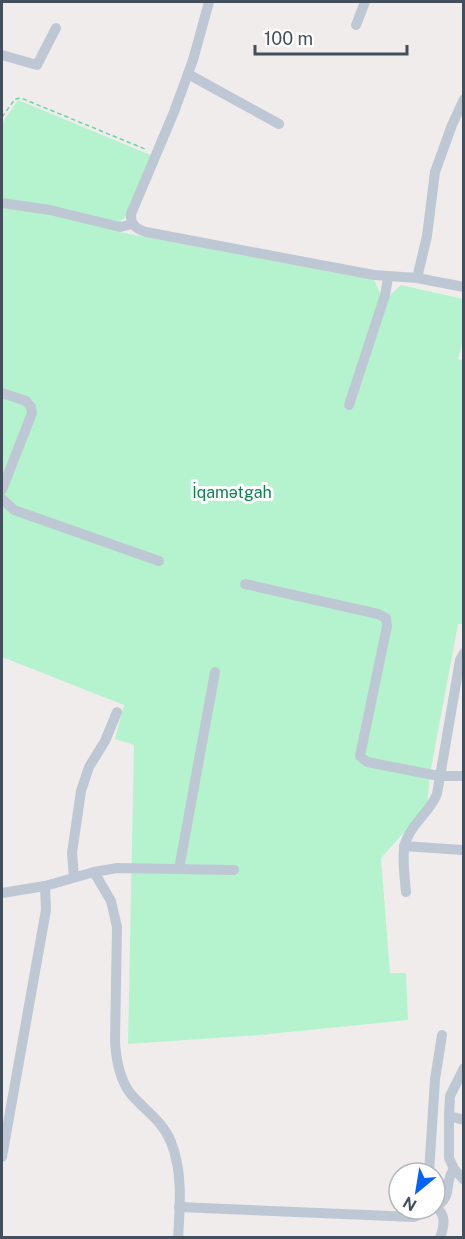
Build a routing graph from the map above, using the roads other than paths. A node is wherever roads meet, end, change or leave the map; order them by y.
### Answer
1 (209, 2) edge
2 (365, 2) edge
3 (356, 24) dead end
4 (56, 28) dead end
5 (2, 55) edge
6 (188, 74) junction
7 (464, 99) edge
8 (279, 124) dead end
9 (2, 203) edge
10 (133, 224) junction
11 (388, 278) junction
12 (417, 278) junction
13 (464, 287) edge
14 (2, 393) edge
15 (349, 405) dead end
16 (2, 490) edge
17 (2, 499) edge
18 (159, 561) dead end
19 (245, 584) dead end
20 (464, 653) edge
21 (215, 672) dead end
22 (117, 712) dead end
23 (439, 776) junction
24 (464, 776) edge
25 (404, 846) junction
26 (462, 850) edge
27 (179, 868) junction
28 (234, 870) dead end
29 (94, 872) junction
30 (74, 878) junction
31 (45, 886) junction
32 (406, 892) dead end
33 (2, 893) edge
34 (442, 1035) dead end
35 (464, 1068) edge
36 (449, 1116) junction
37 (464, 1120) edge
38 (2, 1157) edge
39 (430, 1161) edge
40 (460, 1175) edge
41 (447, 1195) edge
42 (180, 1207) junction
43 (387, 1215) edge
44 (445, 1221) edge
45 (178, 1238) edge
46 (440, 1238) edge

1 - 6 street
2 - 3 street
4 - 5 street
6 - 8 street
6 - 10 street
7 - 12 street
9 - 10 street
10 - 11 street
11 - 12 street
11 - 15 street
12 - 13 street
14 - 16 street
17 - 18 street
19 - 23 street
20 - 23 street
21 - 27 street
22 - 30 street
23 - 24 street
23 - 25 street
25 - 26 street
25 - 32 street
27 - 28 street
27 - 29 street
29 - 30 street
29 - 42 street
30 - 31 street
31 - 33 street
31 - 38 street
34 - 39 street
35 - 36 street
36 - 37 street
36 - 40 street
40 - 41 street
42 - 43 street
42 - 45 street
44 - 46 street

